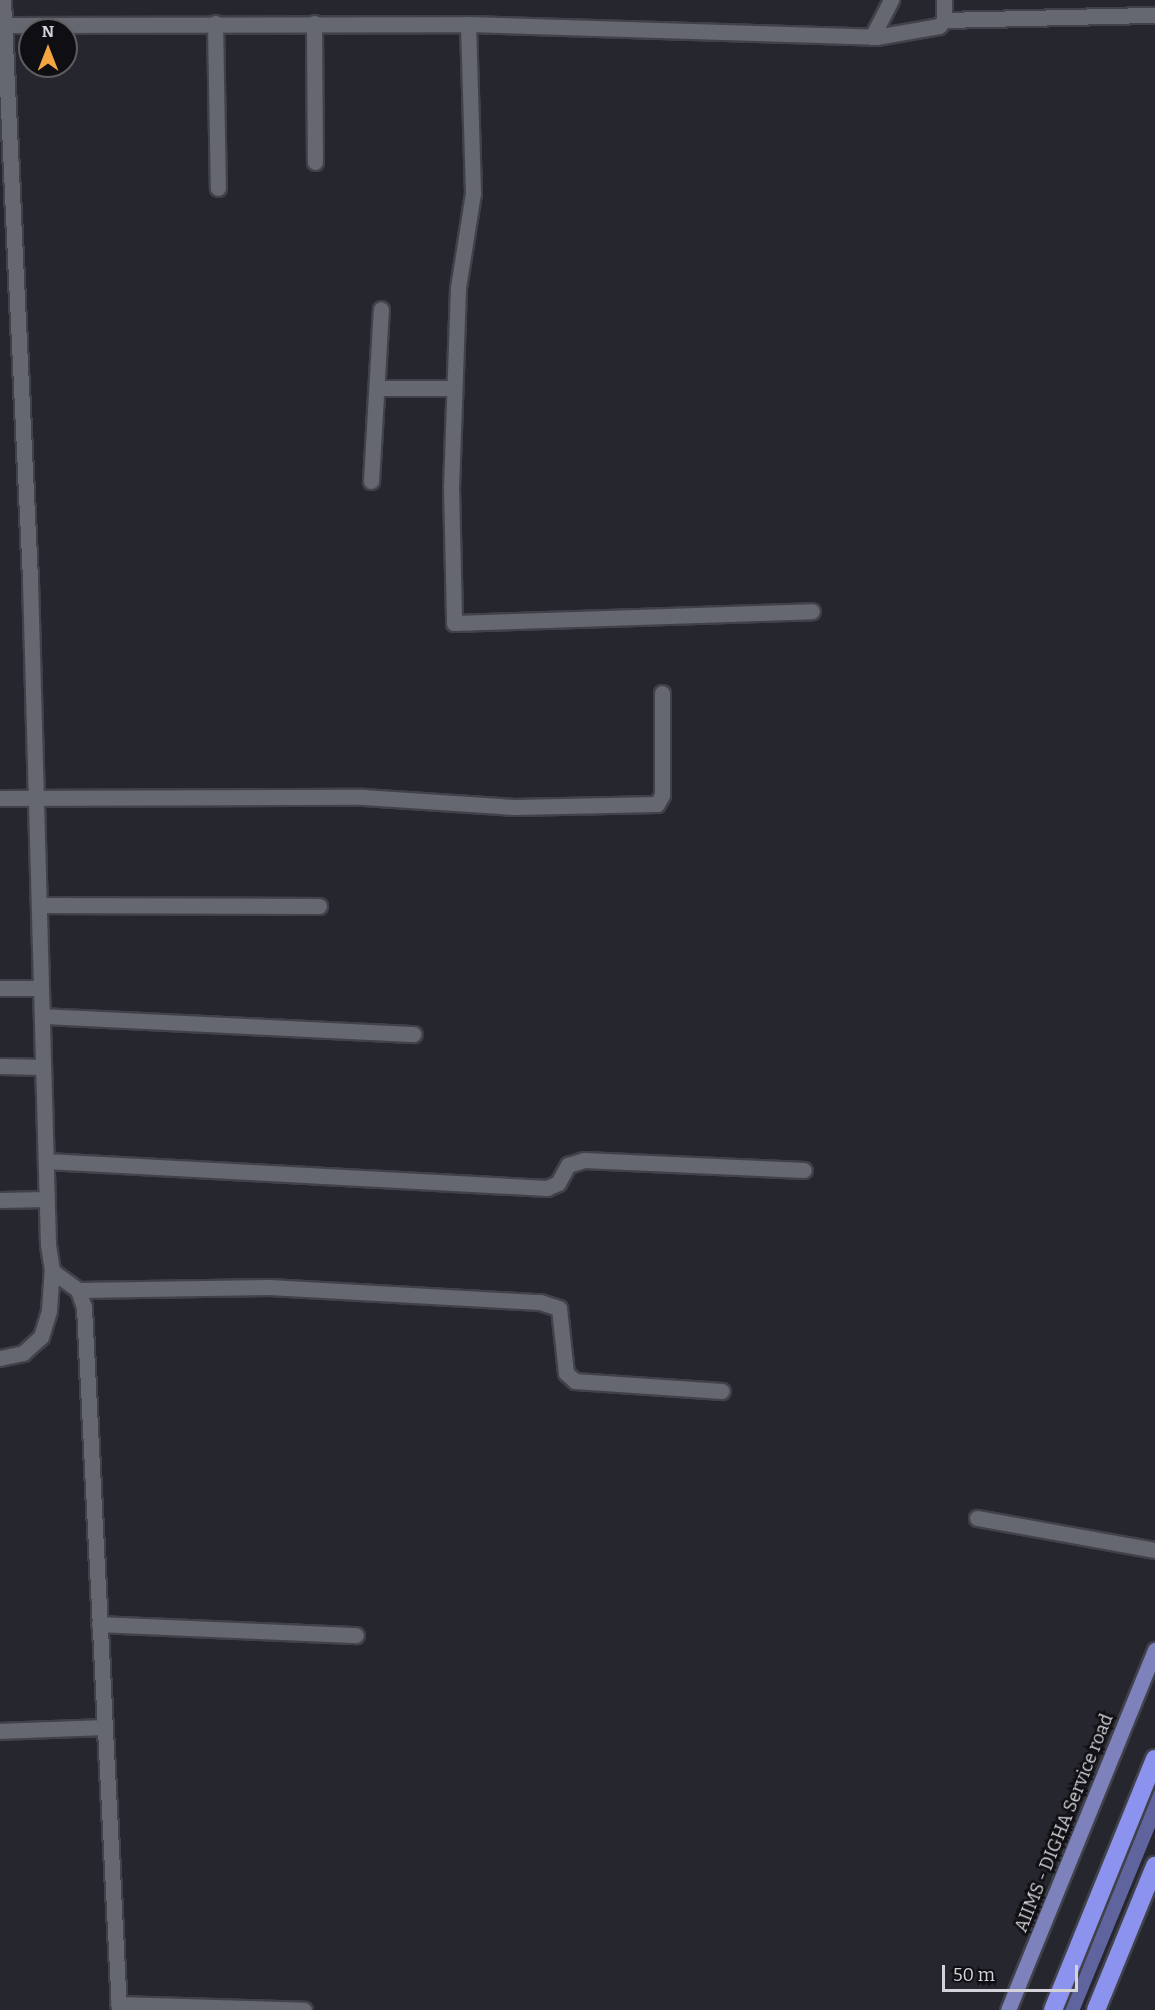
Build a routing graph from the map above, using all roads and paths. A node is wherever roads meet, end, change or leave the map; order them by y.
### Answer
1 (3, 0) edge
2 (891, 0) edge
3 (944, 0) edge
4 (1155, 15) edge
5 (944, 20) junction
6 (215, 23) junction
7 (314, 23) junction
8 (468, 24) junction
9 (5, 25) junction
10 (872, 37) junction
11 (5, 155) edge
12 (315, 162) dead end
13 (218, 188) dead end
14 (7, 211) edge
15 (381, 309) dead end
16 (377, 388) junction
17 (454, 388) junction
18 (371, 481) dead end
19 (812, 611) dead end
20 (662, 693) dead end
21 (36, 797) junction
22 (0, 798) edge
23 (39, 905) junction
24 (319, 906) dead end
25 (0, 987) edge
26 (41, 988) junction
27 (42, 1016) junction
28 (414, 1034) dead end
29 (0, 1066) edge
30 (43, 1067) junction
31 (46, 1161) junction
32 (804, 1170) dead end
33 (46, 1199) junction
34 (0, 1200) edge
35 (52, 1271) junction
36 (78, 1290) junction
37 (0, 1358) edge
38 (722, 1391) dead end
39 (977, 1518) dead end
40 (1155, 1550) edge
41 (99, 1624) junction
42 (356, 1635) dead end
43 (1155, 1650) edge
44 (104, 1727) junction
45 (0, 1731) edge
46 (1155, 1759) edge
47 (1155, 1866) edge
48 (118, 2007) edge
49 (304, 2010) edge
50 (1008, 2010) edge
51 (1053, 2010) edge
52 (1096, 2010) edge

1 - 9 street
2 - 10 street
3 - 5 street
4 - 5 street
5 - 10 street
6 - 7 street
6 - 9 street
6 - 13 street
7 - 8 street
7 - 12 street
8 - 10 street
8 - 17 street
9 - 11 street
11 - 14 street
14 - 21 street
15 - 16 street
16 - 17 street
16 - 18 street
17 - 19 street
20 - 21 street
21 - 22 street
21 - 23 street
23 - 24 street
23 - 26 street
25 - 26 street
26 - 27 street
27 - 28 street
27 - 30 street
29 - 30 street
30 - 31 street
31 - 32 street
31 - 33 street
33 - 34 street
33 - 35 street
35 - 36 street
35 - 37 street
36 - 38 street
36 - 41 street
39 - 40 street
41 - 42 street
41 - 44 street
43 - 50 main road, AIIMS - DIGHA Service road
44 - 45 street
44 - 48 street
46 - 51 highway
47 - 52 highway
48 - 49 street

